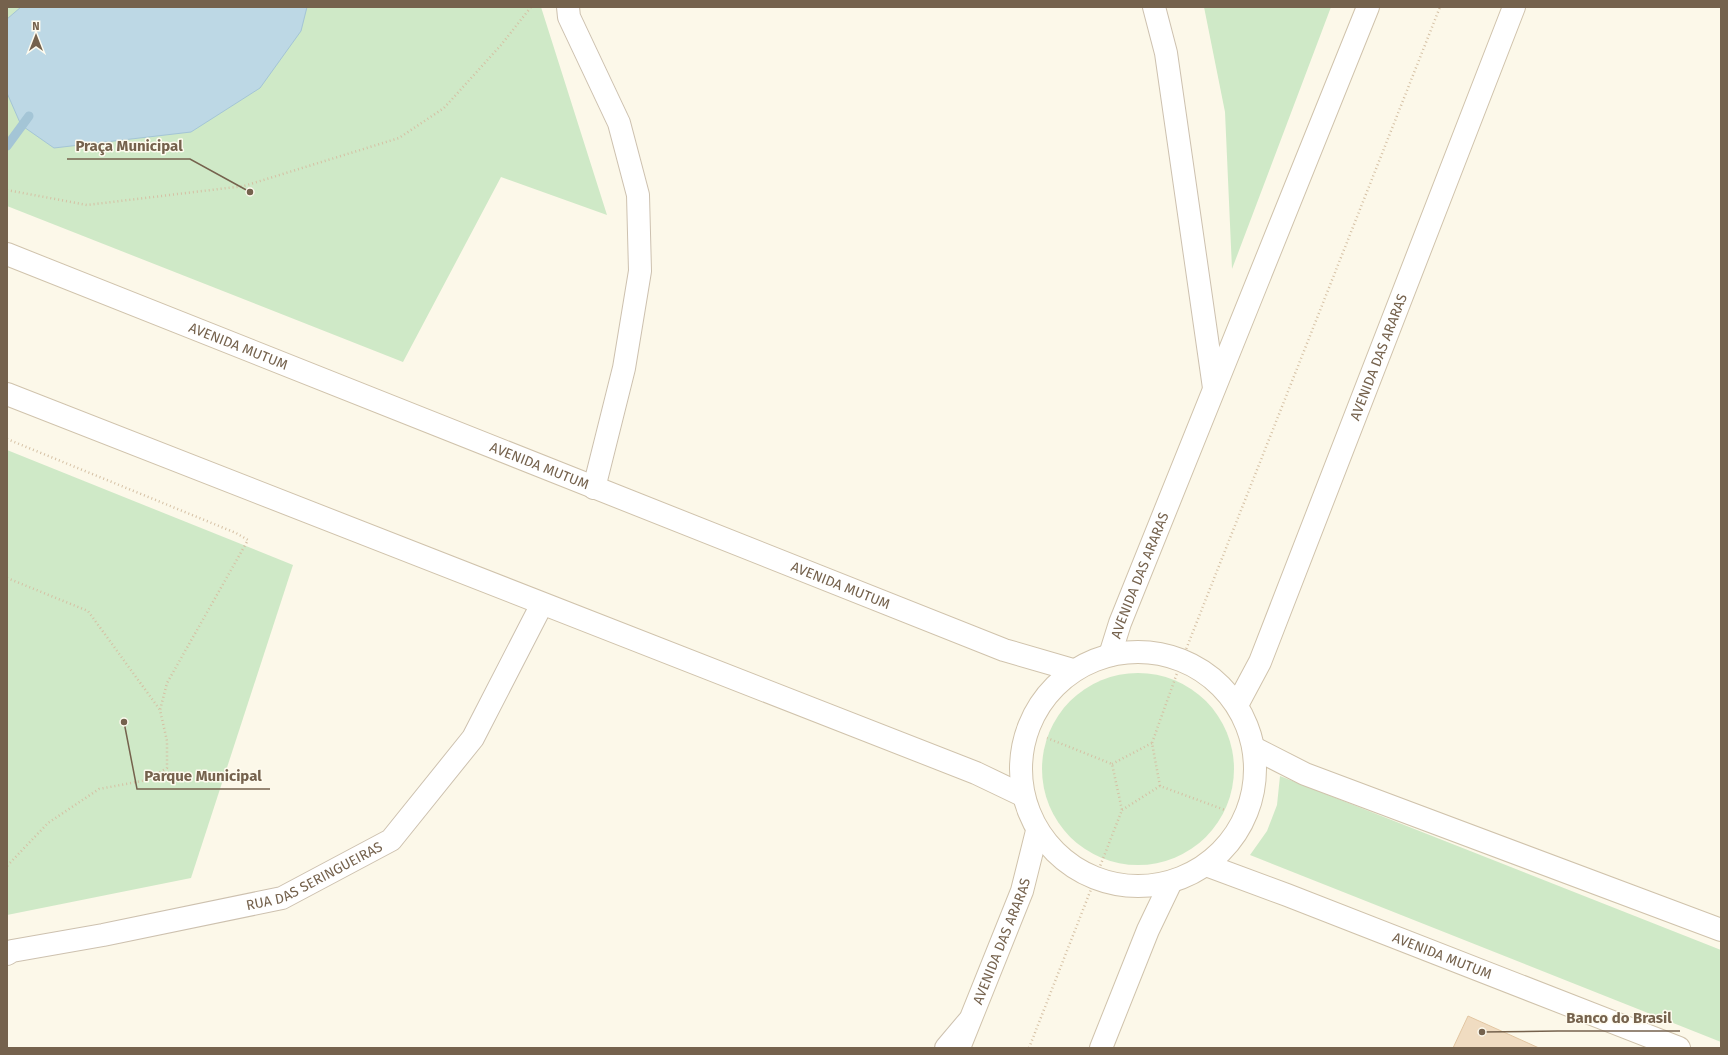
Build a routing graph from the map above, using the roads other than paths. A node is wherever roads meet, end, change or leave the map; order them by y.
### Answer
1 (568, 7) edge
2 (1154, 7) edge
3 (1368, 7) edge
4 (1514, 7) edge
5 (7, 254) edge
6 (1214, 388) junction
7 (7, 394) edge
8 (594, 488) junction
9 (542, 604) junction
10 (1110, 655) junction
11 (1073, 670) junction
12 (1237, 705) junction
13 (1254, 748) junction
14 (1022, 796) junction
15 (1037, 831) junction
16 (1206, 865) junction
17 (1172, 882) junction
18 (1721, 930) edge
19 (7, 954) edge
20 (970, 1020) junction
21 (946, 1048) edge
22 (959, 1048) edge
23 (1101, 1048) edge
24 (1679, 1048) edge

1 - 8 street
2 - 6 street
3 - 6 street, AVENIDA DAS ARARAS
4 - 12 street, AVENIDA DAS ARARAS
5 - 8 street, AVENIDA MUTUM
6 - 10 street, AVENIDA DAS ARARAS
7 - 9 street
8 - 11 street, AVENIDA MUTUM
9 - 14 street
9 - 19 street, RUA DAS SERINGUEIRAS
10 - 11 street
10 - 12 street
11 - 14 street
12 - 13 street
13 - 16 street
13 - 18 street
14 - 15 street
15 - 17 street
15 - 20 street, AVENIDA DAS ARARAS
16 - 17 street
16 - 24 street, AVENIDA MUTUM
17 - 23 street
20 - 21 street
20 - 22 street, AVENIDA DAS ARARAS

